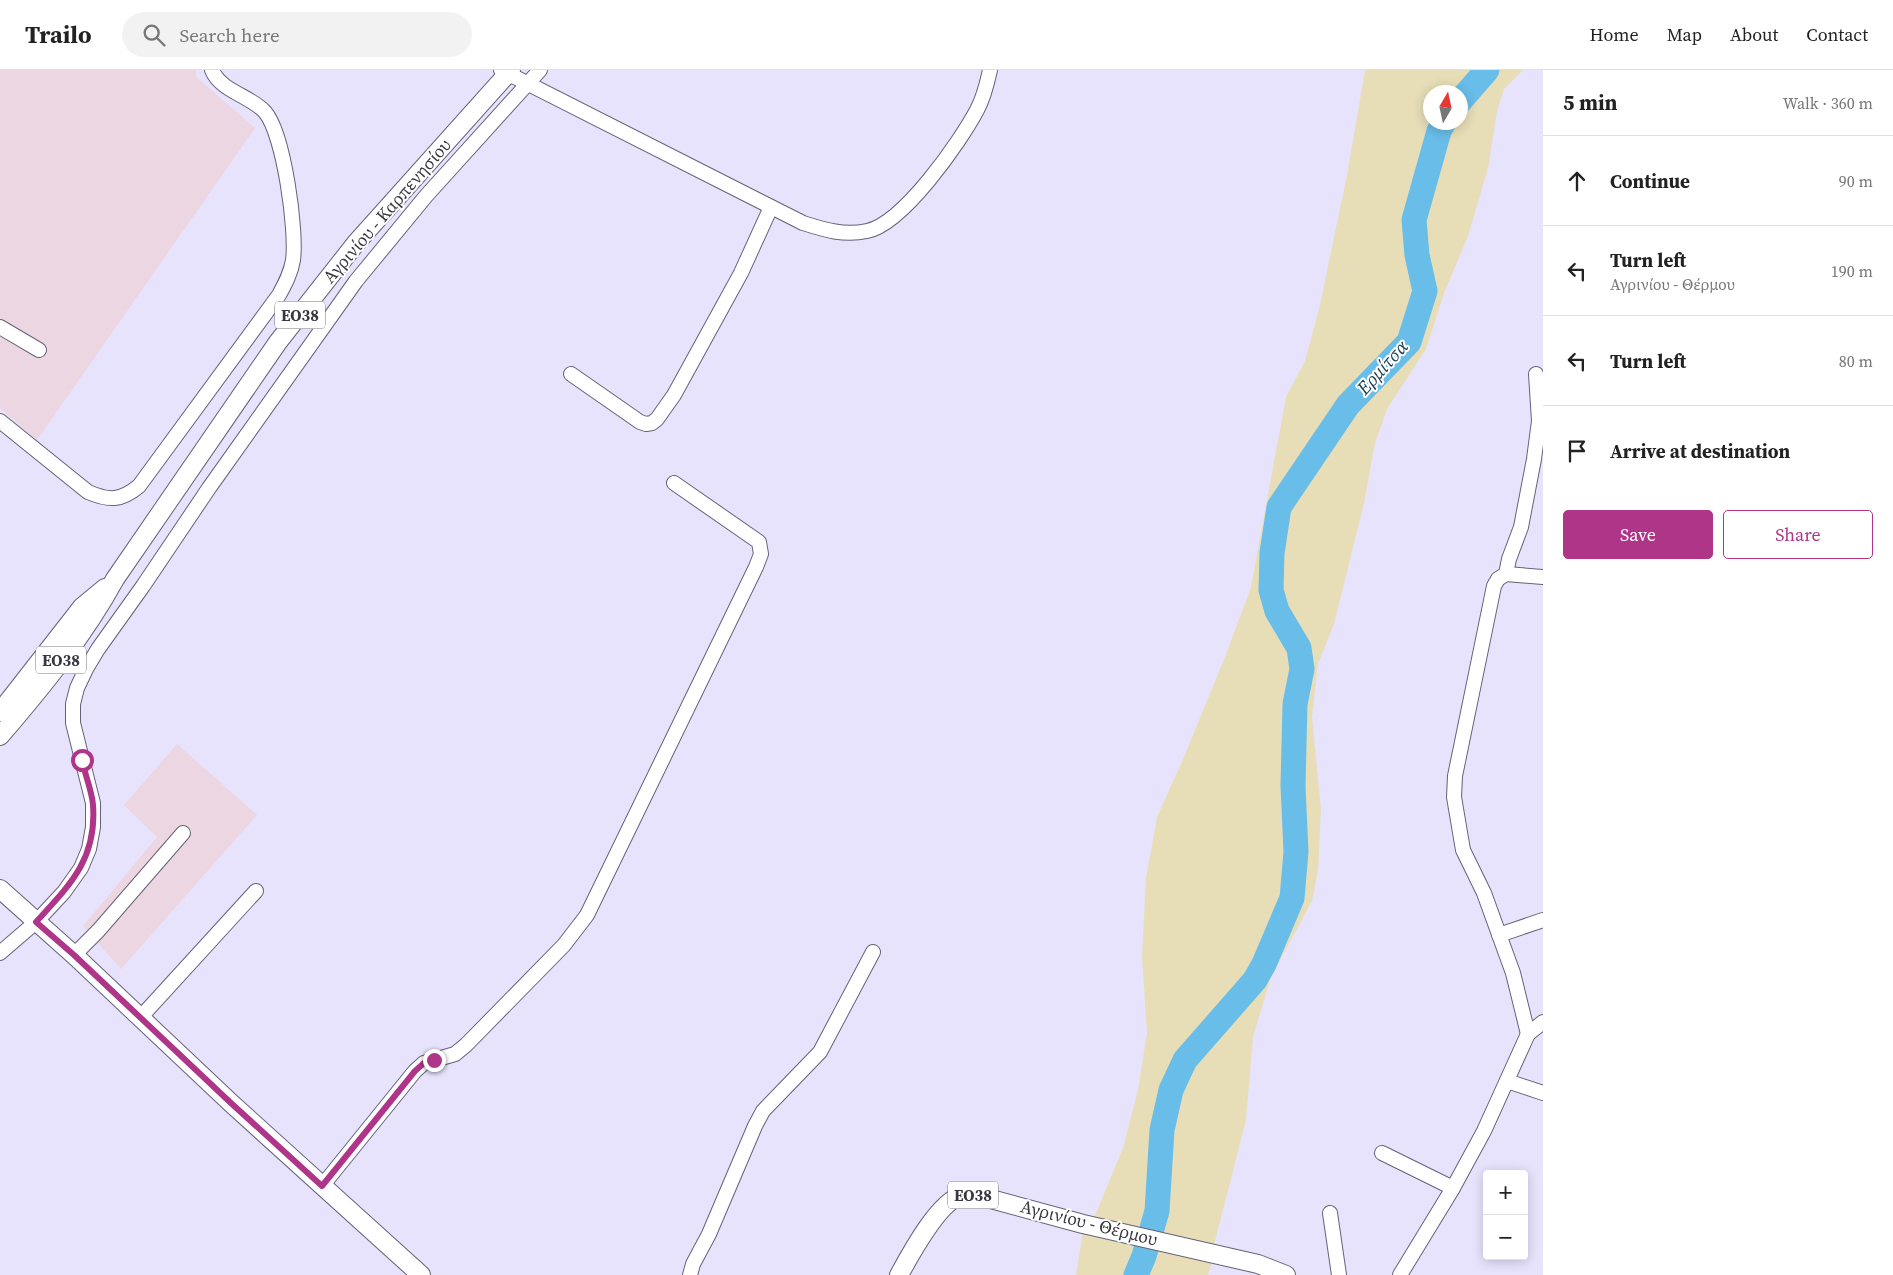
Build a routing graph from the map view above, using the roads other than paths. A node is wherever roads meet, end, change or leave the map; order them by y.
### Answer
1 (212, 70) edge
2 (540, 70) edge
3 (990, 70) edge
4 (506, 71) edge
5 (527, 84) junction
6 (771, 207) junction
7 (0, 327) edge
8 (38, 350) dead end
9 (571, 374) dead end
10 (1536, 374) dead end
11 (0, 421) edge
12 (674, 483) dead end
13 (1506, 574) junction
14 (1543, 577) edge
15 (114, 579) junction
16 (0, 712) edge
17 (0, 736) edge
18 (183, 833) dead end
19 (0, 889) edge
20 (256, 891) dead end
21 (1543, 920) edge
22 (36, 922) junction
23 (1499, 935) junction
24 (873, 952) dead end
25 (0, 953) edge
26 (74, 955) junction
27 (140, 1018) junction
28 (1543, 1022) edge
29 (1528, 1034) junction
30 (1506, 1081) junction
31 (1543, 1093) edge
32 (1382, 1153) dead end
33 (322, 1186) junction
34 (1454, 1188) junction
35 (1330, 1212) dead end
36 (421, 1275) edge
37 (690, 1275) edge
38 (899, 1275) edge
39 (1286, 1275) edge
40 (1339, 1275) edge
41 (1400, 1275) edge

1 - 11 street
2 - 5 street
3 - 6 street
4 - 5 street
4 - 15 main road, Αγρινίου - Καρπενησίου / ΕΟ38
5 - 6 street
5 - 22 street
6 - 9 street
7 - 8 street
10 - 13 street
12 - 33 street
13 - 14 street
13 - 23 street
15 - 16 main road, Αγρινίου - Καρπενησίου / ΕΟ38
15 - 17 main road, Αγρινίου - Καρπενησίου / ΕΟ38
18 - 26 street
19 - 22 main road
20 - 27 street
21 - 23 street
22 - 25 street
22 - 26 main road
23 - 29 street
24 - 37 street
26 - 27 main road
27 - 33 main road
28 - 29 street
29 - 30 street
30 - 31 street
30 - 34 street
32 - 34 street
33 - 36 main road
34 - 41 street
35 - 40 street
38 - 39 main road, Αγρινίου - Θέρμου / ΕΟ38

